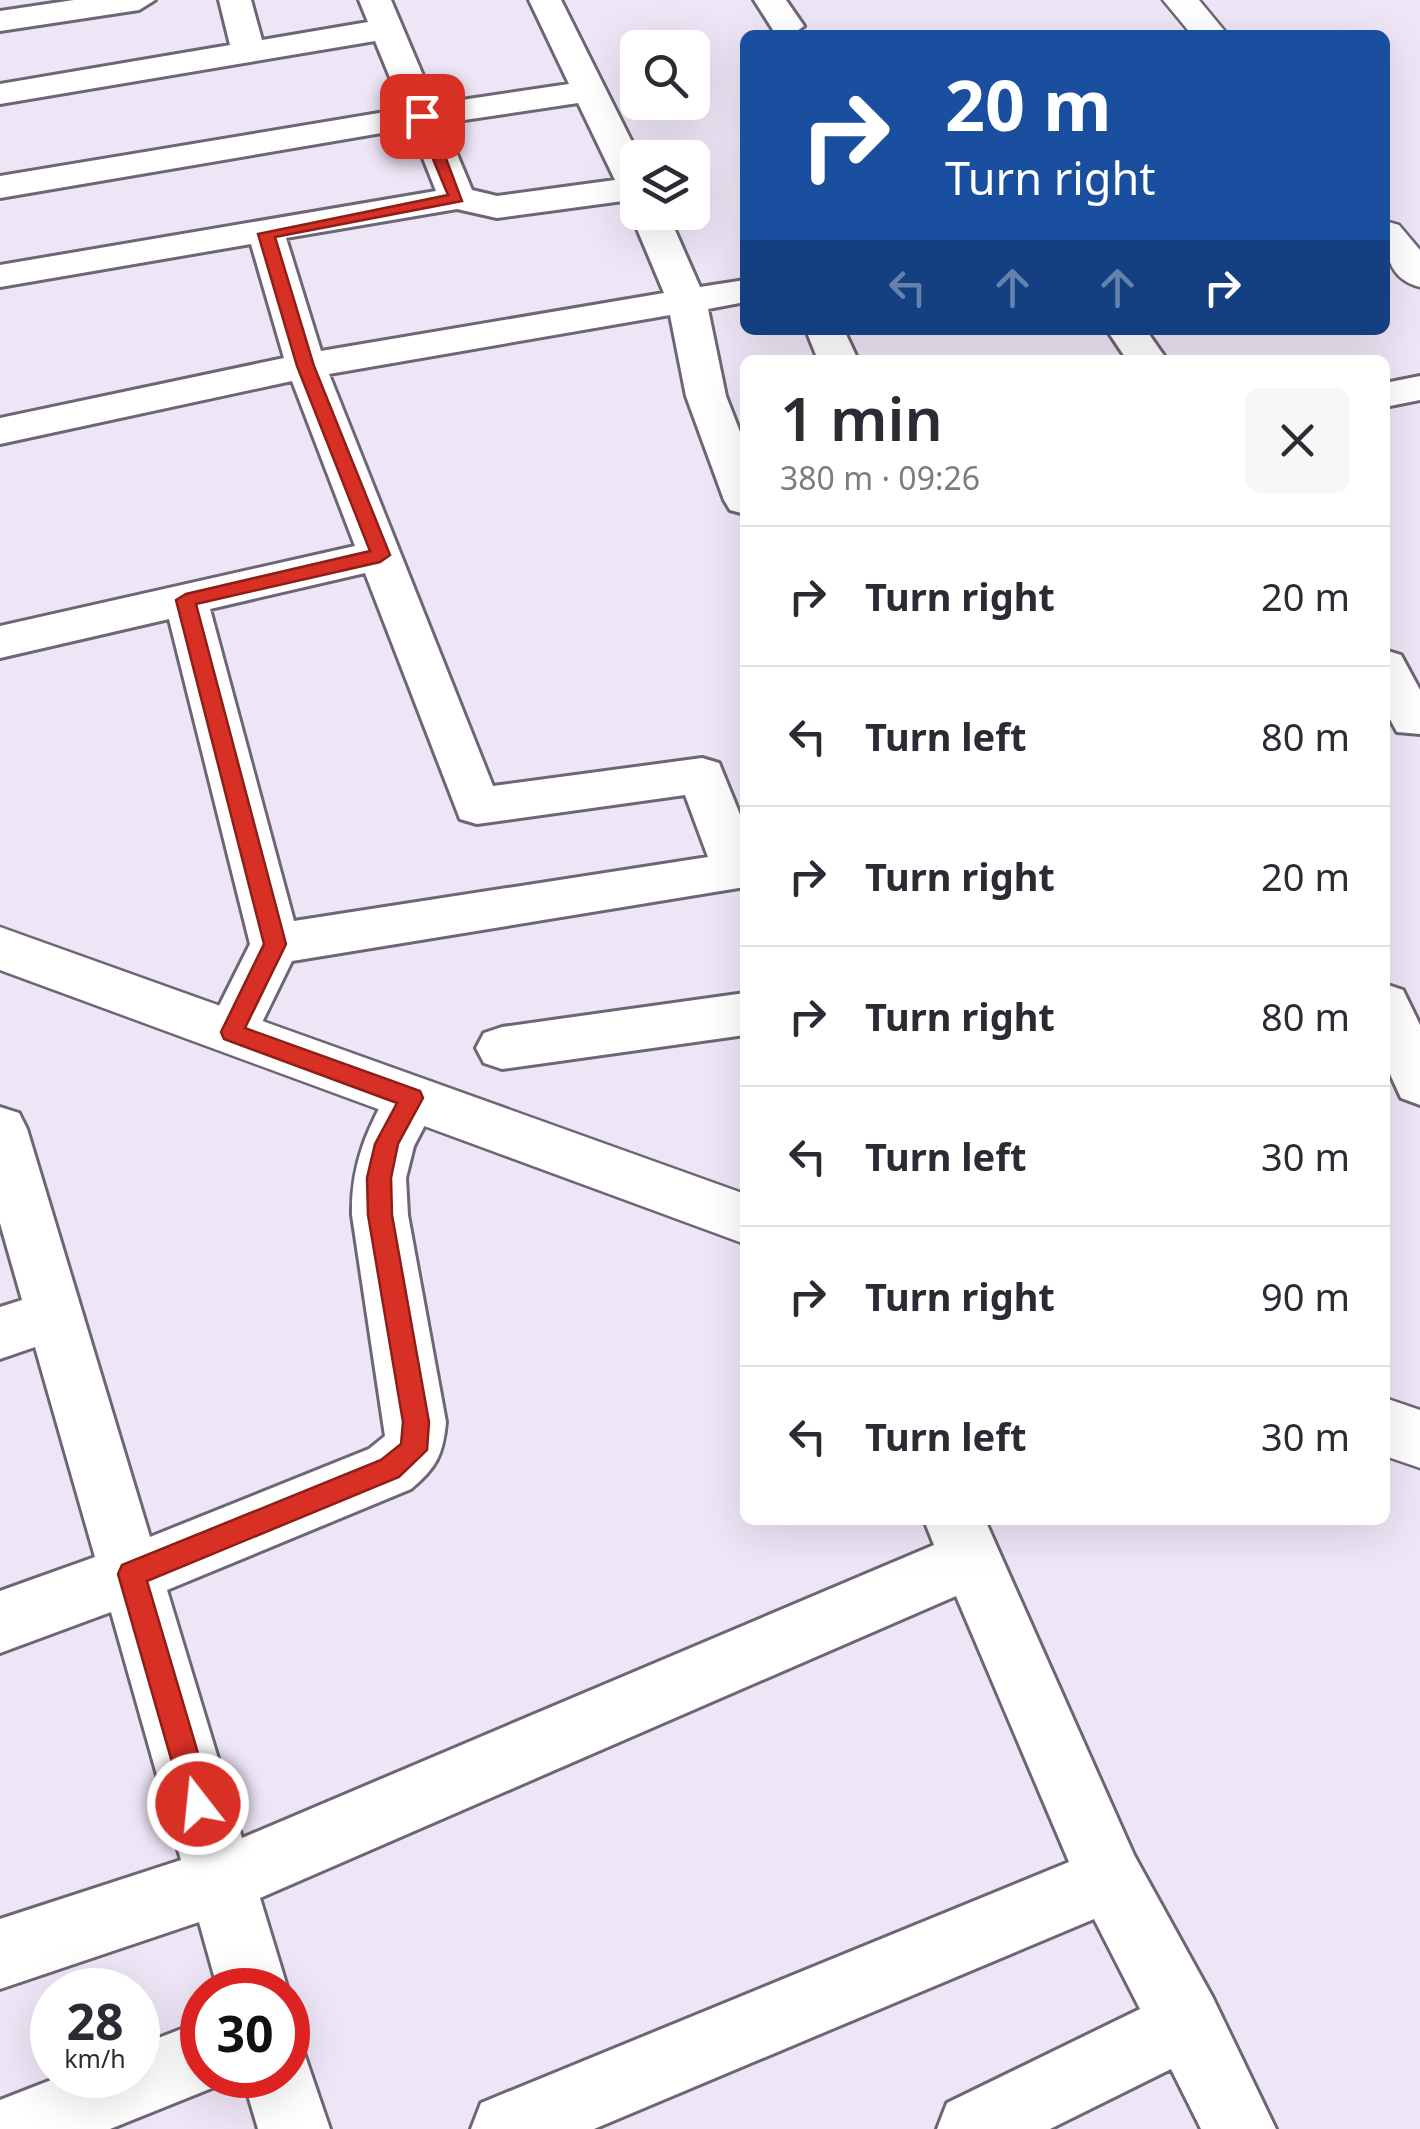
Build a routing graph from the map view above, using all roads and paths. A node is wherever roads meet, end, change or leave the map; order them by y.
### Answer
1 (235, 0) edge
2 (545, 0) edge
3 (1180, 0) edge
4 (128, 1) edge
5 (380, 15) edge
6 (0, 21) edge
7 (1207, 30) edge
8 (249, 54) junction
9 (590, 92) junction
10 (0, 94) edge
11 (422, 116) junction
12 (620, 153) edge
13 (0, 187) edge
14 (620, 189) edge
15 (457, 198) junction
16 (656, 230) edge
17 (266, 234) junction
18 (1390, 239) edge
19 (1420, 275) edge
20 (0, 276) edge
21 (740, 292) edge
22 (687, 302) junction
23 (306, 366) junction
24 (1420, 388) edge
25 (1390, 394) edge
26 (0, 431) edge
27 (740, 487) edge
28 (380, 555) junction
29 (186, 600) junction
30 (0, 642) edge
31 (1390, 679) edge
32 (1406, 721) edge
33 (740, 874) edge
34 (740, 879) edge
35 (275, 944) junction
36 (0, 948) edge
37 (740, 1015) edge
38 (1390, 1017) edge
39 (232, 1032) junction
40 (502, 1048) dead end
41 (1420, 1082) edge
42 (412, 1098) junction
43 (0, 1129) edge
44 (740, 1218) edge
45 (27, 1324) edge
46 (1390, 1429) edge
47 (1420, 1440) edge
48 (964, 1539) edge
49 (132, 1574) junction
50 (0, 1622) edge
51 (1110, 1879) junction
52 (221, 1881) junction
53 (0, 1954) edge
54 (247, 1968) edge
55 (1188, 2024) junction
56 (180, 2066) edge
57 (285, 2098) edge
58 (18, 2129) edge
59 (294, 2129) edge
60 (507, 2129) edge
61 (973, 2129) edge
62 (1240, 2129) edge

1 - 8 street
2 - 9 street
3 - 7 street
4 - 6 street
5 - 8 street
5 - 11 street
8 - 10 street
9 - 11 street
9 - 12 street
11 - 13 street
11 - 15 street
14 - 15 street
15 - 17 street
16 - 22 street
17 - 20 street
17 - 23 street
18 - 19 street
21 - 22 street
22 - 23 street
22 - 27 street
23 - 26 street
23 - 28 street
24 - 25 street
28 - 29 street
28 - 33 street
29 - 30 street
29 - 35 street
31 - 32 street
34 - 35 street
35 - 39 street
36 - 39 street
37 - 40 street
38 - 41 street
39 - 42 street
42 - 44 street
42 - 49 street
43 - 45 street
45 - 49 street
46 - 47 street
48 - 51 street
48 - 52 street
49 - 50 street
49 - 52 street
51 - 55 street
51 - 60 street
52 - 53 street
52 - 54 street
55 - 61 street
55 - 62 street
56 - 58 street
57 - 59 street

